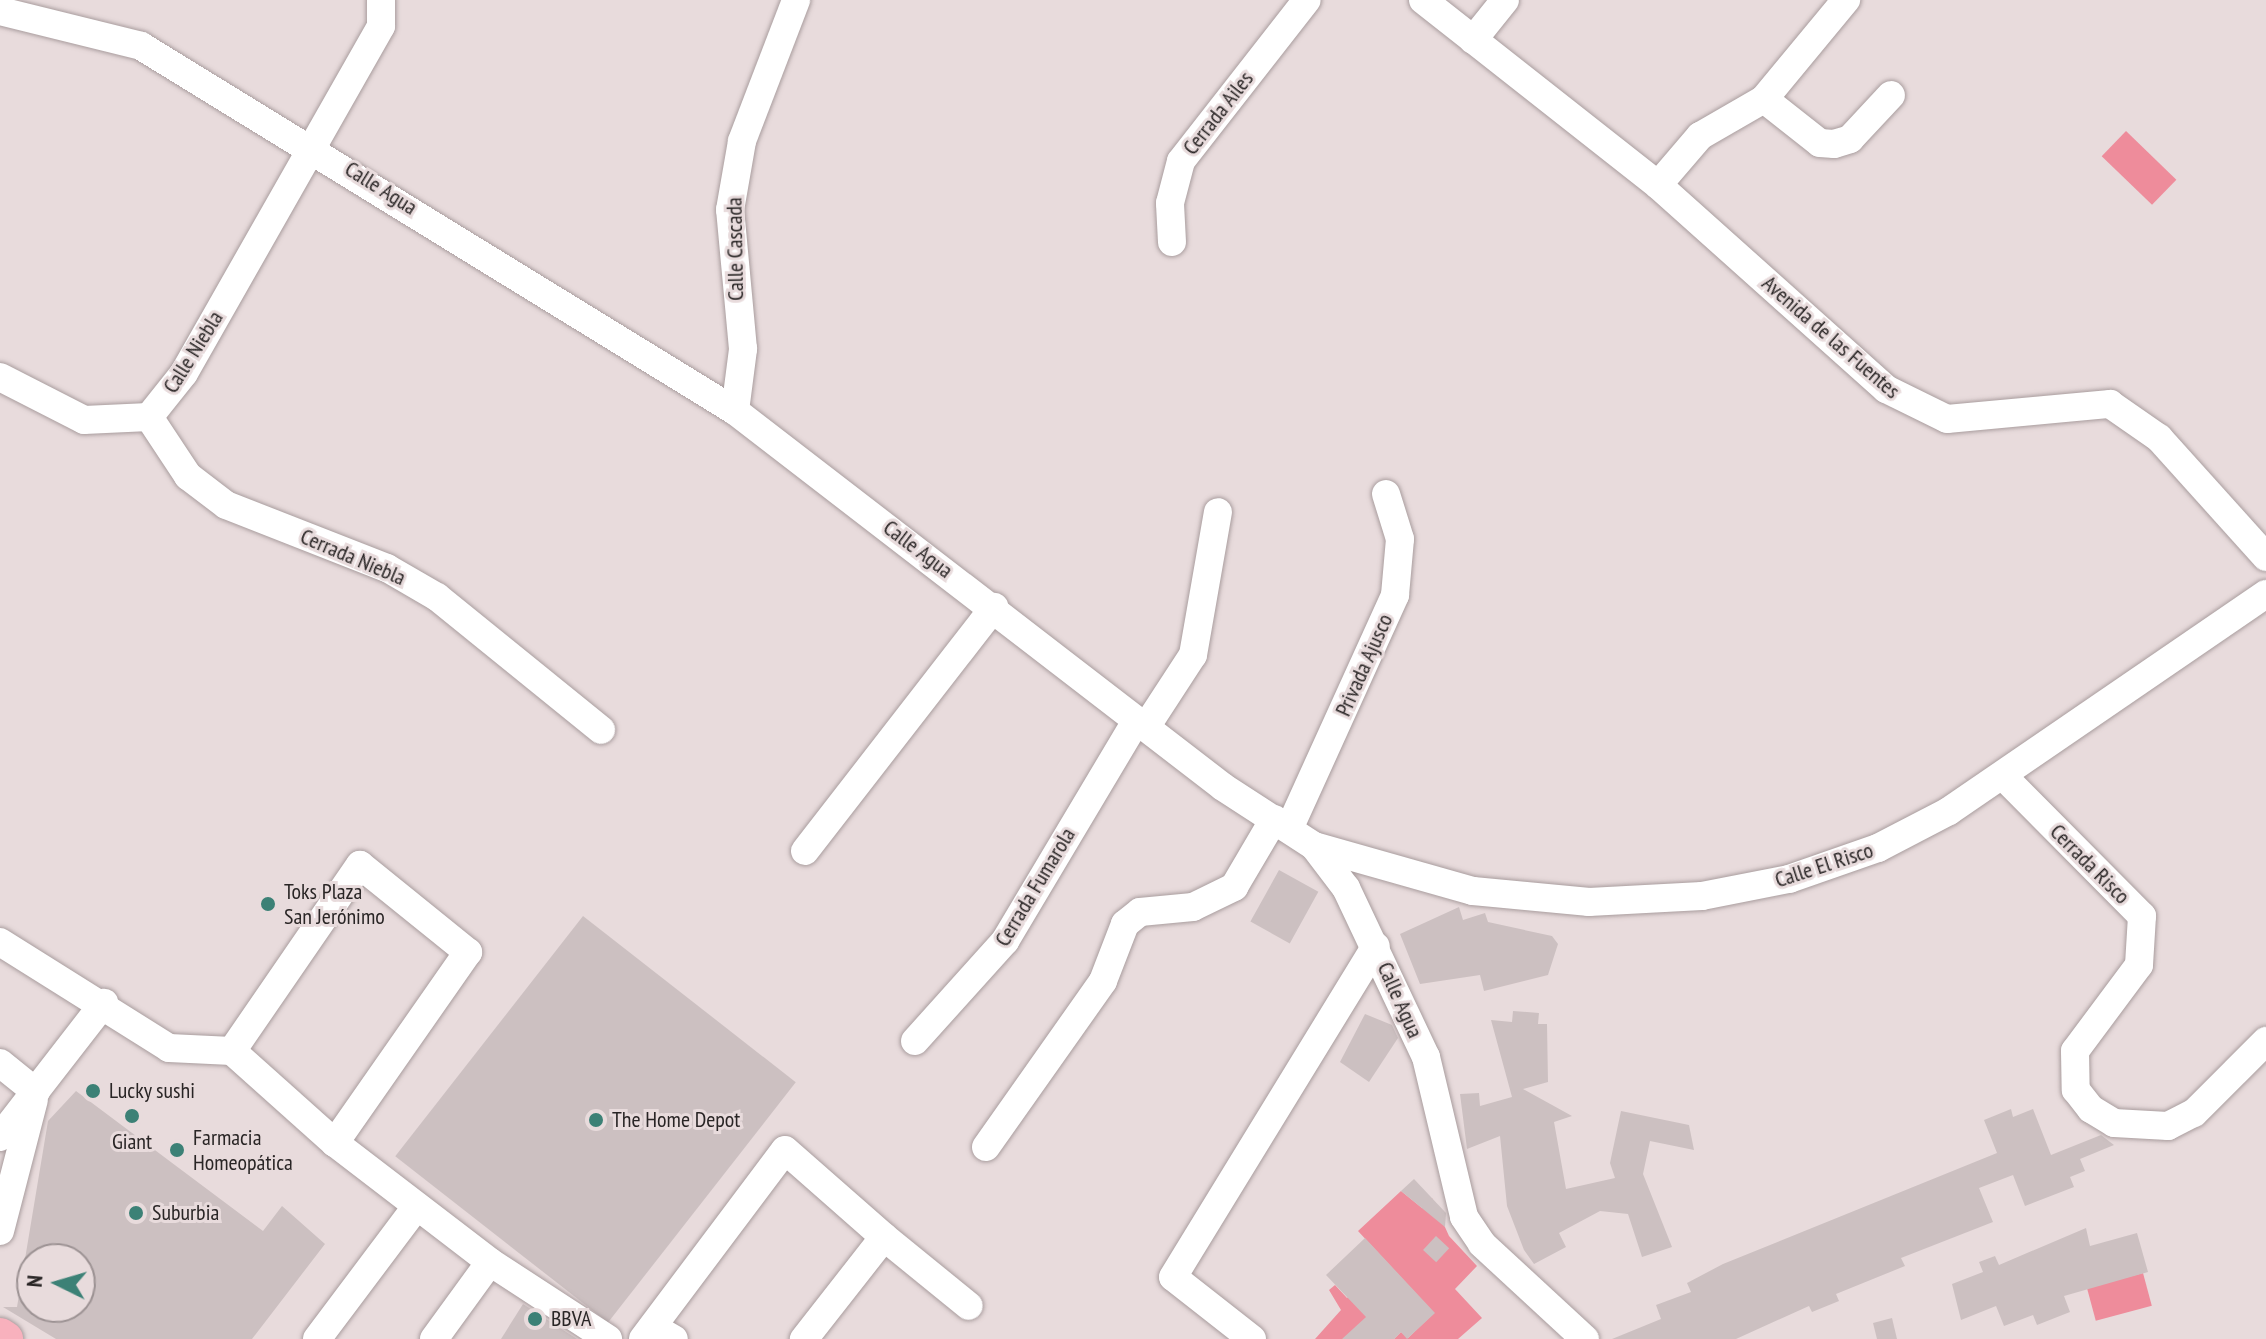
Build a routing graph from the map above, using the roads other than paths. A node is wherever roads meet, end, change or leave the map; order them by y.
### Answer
1 (381, 0) edge
2 (796, 0) edge
3 (1307, 0) edge
4 (1423, 0) edge
5 (1846, 0) edge
6 (1499, 7) edge
7 (0, 11) edge
8 (1473, 40) junction
9 (1891, 95) dead end
10 (1764, 99) junction
11 (313, 145) junction
12 (1658, 185) junction
13 (1172, 242) dead end
14 (0, 377) edge
15 (735, 411) junction
16 (149, 417) junction
17 (1386, 494) dead end
18 (1218, 512) dead end
19 (2266, 557) edge
20 (2266, 594) edge
21 (994, 607) junction
22 (1141, 724) junction
23 (601, 730) dead end
24 (2004, 777) junction
25 (1281, 824) junction
26 (1314, 846) junction
27 (805, 851) dead end
28 (0, 942) edge
29 (1376, 946) junction
30 (104, 1003) junction
31 (915, 1041) dead end
32 (2266, 1041) edge
33 (232, 1051) junction
34 (0, 1063) edge
35 (36, 1092) junction
36 (0, 1137) edge
37 (335, 1143) junction
38 (986, 1147) dead end
39 (417, 1206) junction
40 (0, 1231) edge
41 (884, 1237) junction
42 (490, 1262) junction
43 (969, 1306) dead end
44 (657, 1335) edge
45 (317, 1339) edge
46 (434, 1339) edge
47 (608, 1339) edge
48 (804, 1339) edge
49 (1252, 1339) edge
50 (1585, 1339) edge

1 - 11 street, Calle Niebla
2 - 15 street, Calle Cascada
3 - 13 street, Cerrada Ailes
4 - 8 street, Avenida de las Fuentes
5 - 10 street
6 - 8 street
7 - 11 street, Calle Agua
8 - 12 street, Avenida de las Fuentes
9 - 10 street
10 - 12 street
11 - 15 street, Calle Agua
11 - 16 street, Calle Niebla
12 - 19 street, Avenida de las Fuentes
14 - 16 street, Calle Niebla
15 - 21 street, Calle Agua
16 - 23 street, Cerrada Niebla
17 - 25 street, Privada Ajusco
18 - 22 street, Cerrada Fumarola
20 - 24 street, Calle El Risco
21 - 22 street, Calle Agua
21 - 27 street
22 - 25 street, Calle Agua
22 - 31 street, Cerrada Fumarola
24 - 26 street, Calle El Risco
24 - 32 street, Cerrada Risco
25 - 26 street, Calle Agua
25 - 38 street, Privada Ajusco
26 - 29 street, Calle Agua
28 - 30 street
29 - 49 street
29 - 50 street, Calle Agua
30 - 33 street
30 - 35 street
33 - 37 street
33 - 37 street
34 - 35 street
35 - 36 street
35 - 40 street
37 - 39 street
39 - 42 street
39 - 45 street
41 - 43 street
41 - 44 street
41 - 48 street
42 - 46 street
42 - 47 street

